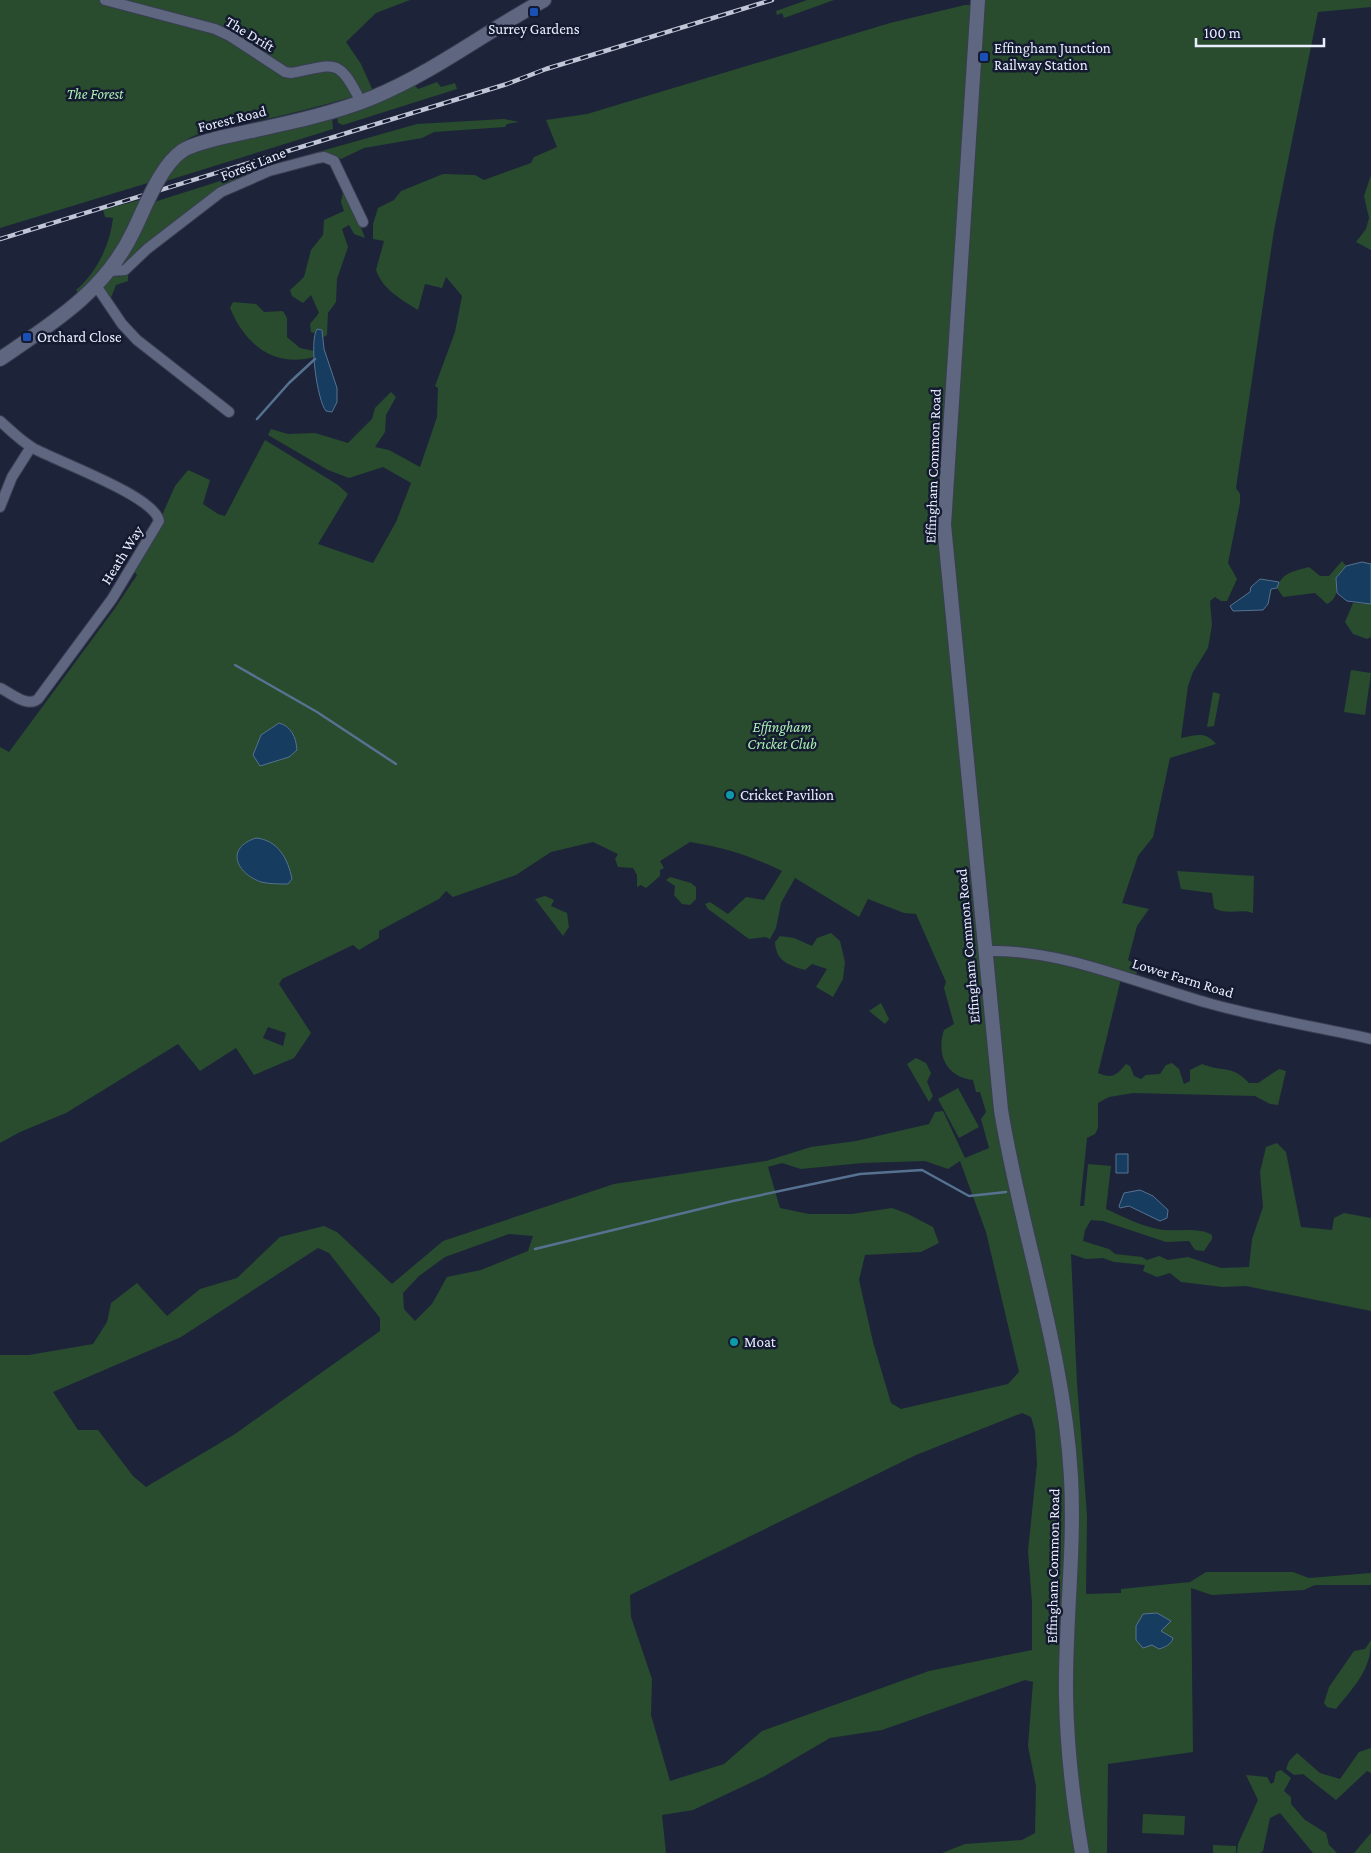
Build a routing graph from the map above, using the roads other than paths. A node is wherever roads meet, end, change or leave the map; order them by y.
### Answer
1 (105, 0) edge
2 (544, 0) edge
3 (978, 0) edge
4 (361, 102) junction
5 (363, 222) dead end
6 (111, 271) junction
7 (97, 287) junction
8 (0, 359) edge
9 (229, 412) dead end
10 (0, 421) edge
11 (31, 447) junction
12 (0, 507) edge
13 (0, 688) edge
14 (987, 950) junction
15 (1371, 1039) edge
16 (1082, 1853) edge

1 - 4 street, The Drift
2 - 4 street, Forest Road
3 - 14 street, Effingham Common Road
4 - 6 street, Forest Road, bridge
5 - 6 street, Forest Lane
6 - 7 street, Forest Road
7 - 8 street, Forest Road
7 - 9 street
10 - 11 street, Heath Way
11 - 12 street
11 - 13 street, Heath Way
14 - 15 street, Lower Farm Road
14 - 16 street, Effingham Common Road

